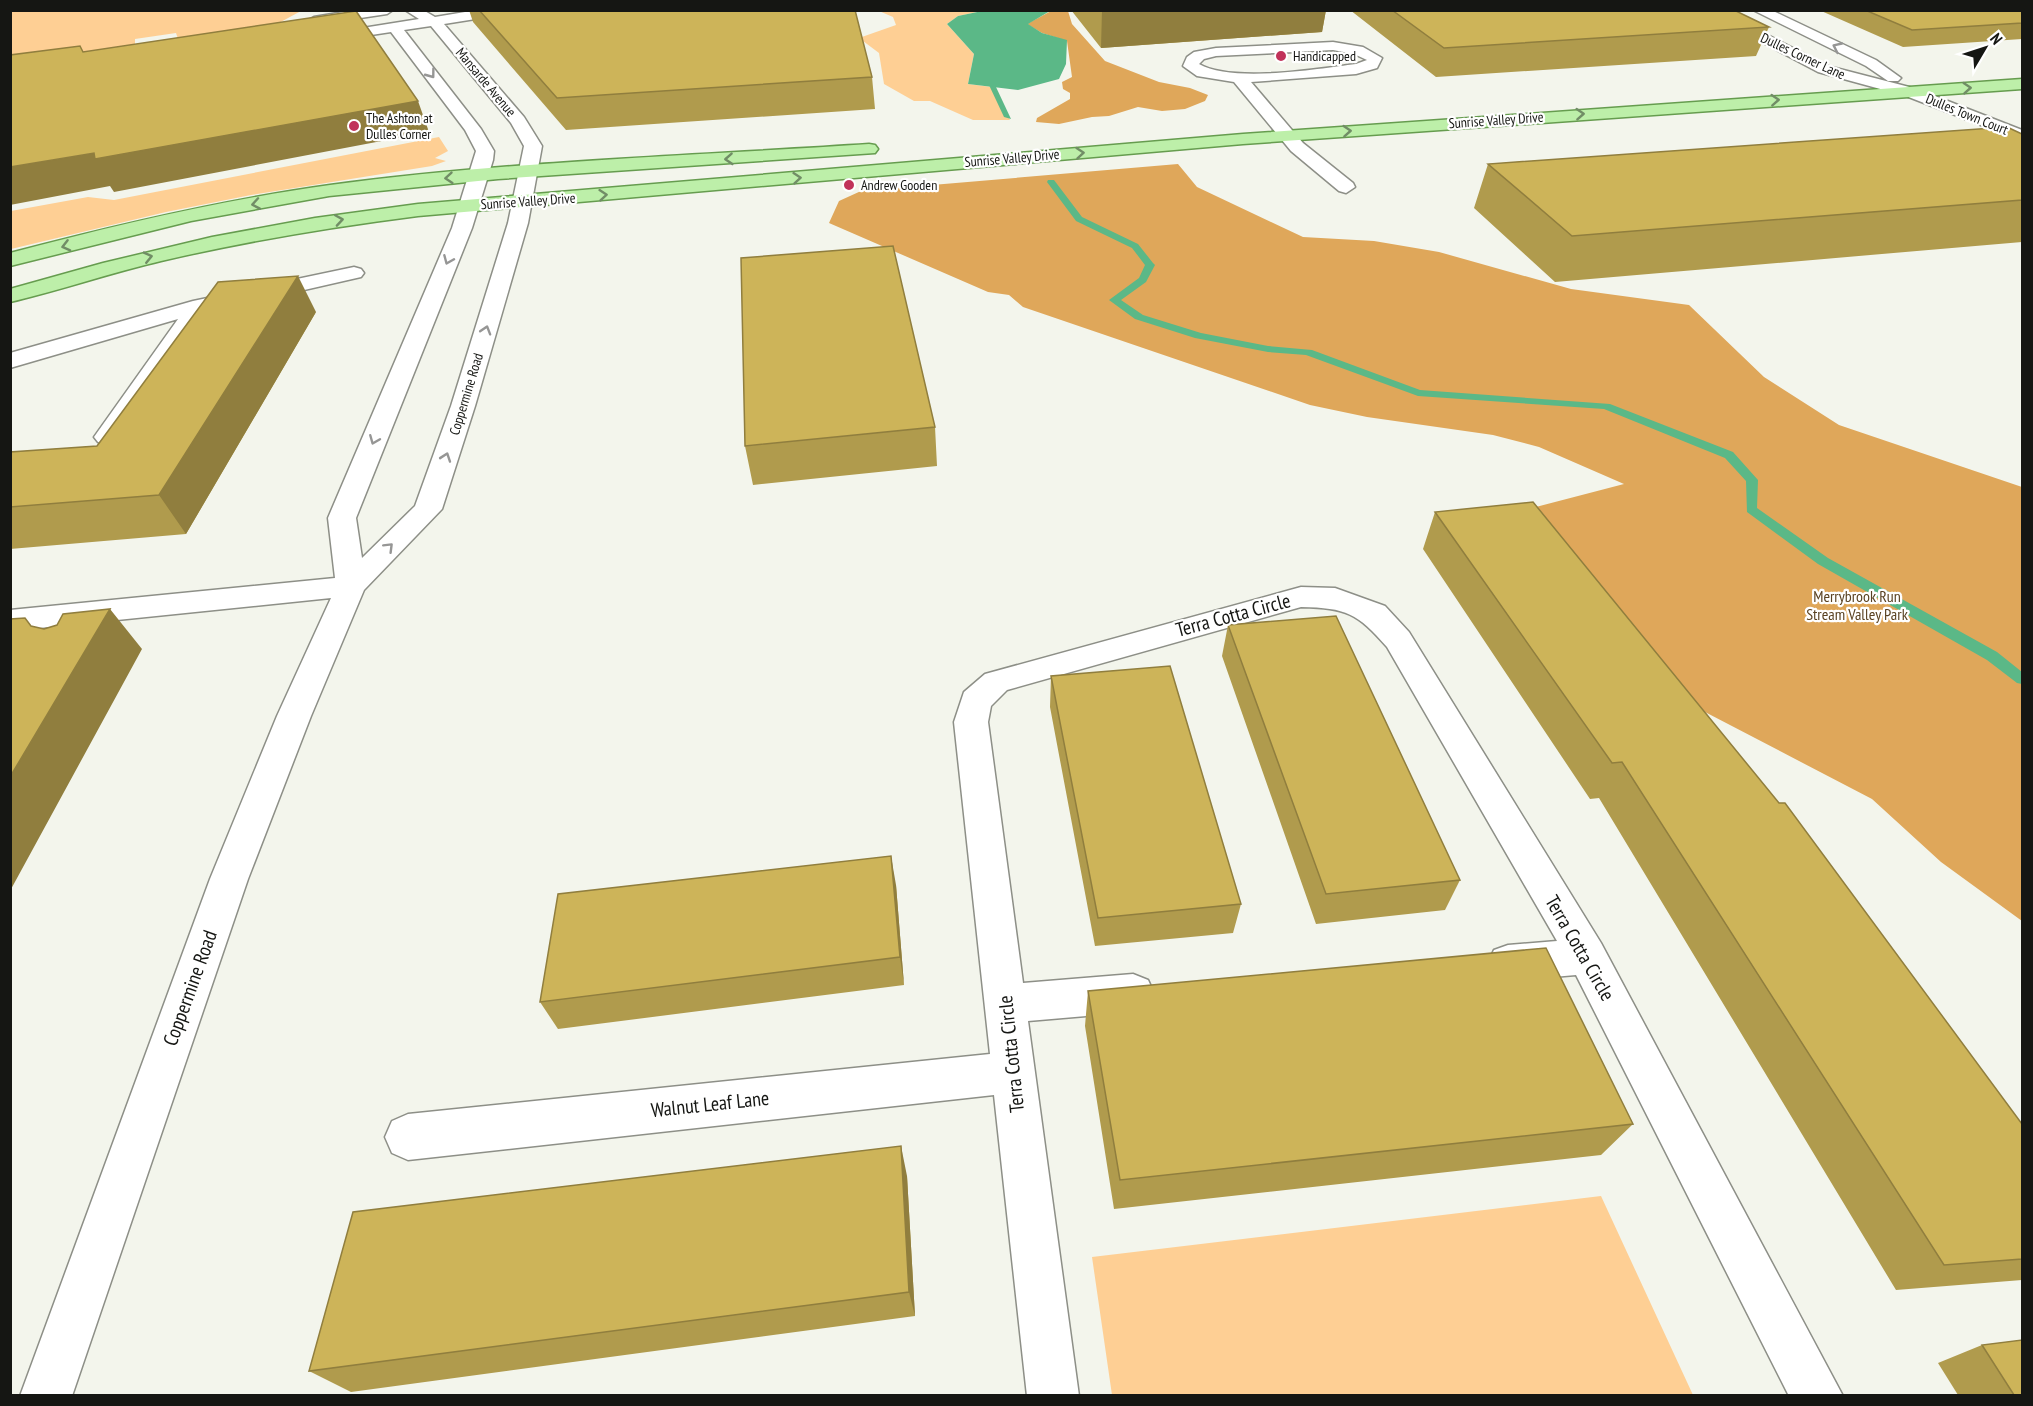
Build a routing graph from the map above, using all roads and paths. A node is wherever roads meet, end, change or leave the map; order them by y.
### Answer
1 (387, 10) edge
2 (404, 10) edge
3 (411, 10) edge
4 (507, 10) edge
5 (1707, 10) edge
6 (1759, 10) edge
7 (435, 22) junction
8 (296, 24) edge
9 (395, 28) junction
10 (314, 40) edge
11 (1349, 47) junction
12 (1365, 52) junction
13 (1912, 74) dead end
14 (1889, 75) junction
15 (1846, 77) junction
16 (1239, 78) junction
17 (1803, 80) dead end
18 (2022, 84) edge
19 (1911, 92) junction
20 (1296, 116) dead end
21 (1272, 117) junction
22 (1249, 119) dead end
23 (1288, 136) junction
24 (2022, 136) edge
25 (885, 148) dead end
26 (528, 172) junction
27 (478, 175) junction
28 (1346, 187) dead end
29 (524, 201) junction
30 (468, 205) junction
31 (10, 260) edge
32 (354, 273) dead end
33 (10, 296) edge
34 (201, 306) junction
35 (10, 361) edge
36 (88, 450) edge
37 (351, 586) junction
38 (103, 612) junction
39 (10, 621) edge
40 (88, 638) edge
41 (1587, 956) junction
42 (1468, 966) edge
43 (1171, 990) edge
44 (1005, 1004) junction
45 (1012, 1072) junction
46 (408, 1137) dead end
47 (46, 1395) edge
48 (1053, 1395) edge
49 (1817, 1395) edge

1 - 8 street
2 - 9 street
3 - 7 street, Mansarde Avenue
4 - 7 street
5 - 15 street, Dulles Corner Lane
14 -> 6 street, Dulles Corner Lane
7 - 9 street
7 - 26 street, Mansarde Avenue
9 - 10 street
9 -> 27 street
11 - 12 street
11 - 12 street
11 - 16 street
12 - 16 street
13 - 14 main road
14 - 15 main road
14 - 19 street, Dulles Corner Lane
15 - 17 main road
15 - 19 street, Dulles Corner Lane
16 - 21 street
19 -> 18 main road, Sunrise Valley Drive
23 -> 19 main road, Sunrise Valley Drive
19 - 24 street, Dulles Town Court
20 - 21 main road
21 - 22 main road
21 - 23 street
23 - 28 street
29 -> 23 main road, Sunrise Valley Drive
25 -> 26 main road, Sunrise Valley Drive
26 - 27 main road, Sunrise Valley Drive
26 - 29 street, Coppermine Road
27 - 30 street
27 -> 31 main road, Sunrise Valley Drive
29 - 30 main road, Sunrise Valley Drive
37 -> 29 street, Coppermine Road
33 -> 30 main road, Sunrise Valley Drive
30 -> 37 street
32 - 34 street
34 - 35 street
34 - 36 street
37 - 38 street
37 - 47 street, Coppermine Road
38 - 39 street
38 - 40 street
41 - 42 street
41 - 44 street, Terra Cotta Circle
41 - 49 street, Terra Cotta Circle
43 - 44 street
44 - 45 street, Terra Cotta Circle
45 - 46 street, Walnut Leaf Lane
45 - 48 street, Terra Cotta Circle

